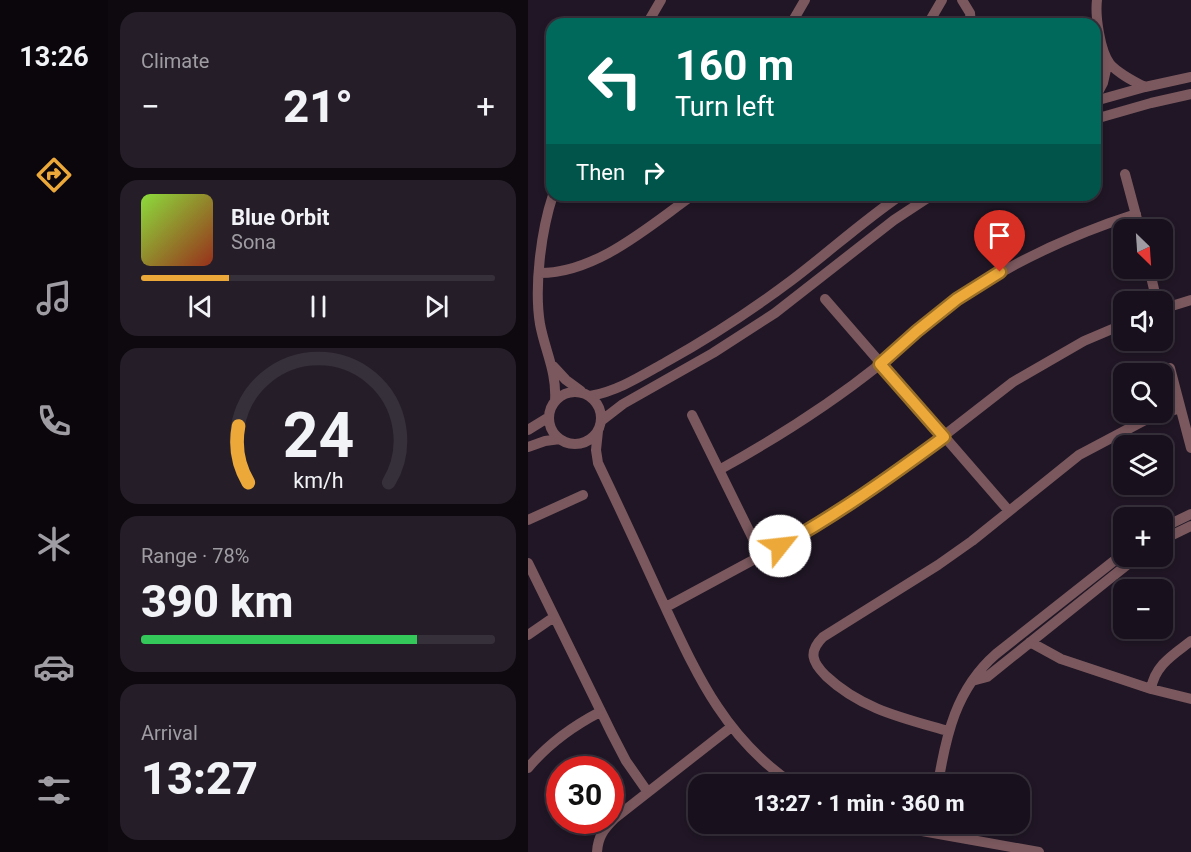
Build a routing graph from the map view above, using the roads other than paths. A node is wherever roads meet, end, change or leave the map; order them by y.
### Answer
1 (661, 0) edge
2 (805, 0) edge
3 (942, 0) edge
4 (962, 0) edge
5 (1097, 0) edge
6 (650, 18) edge
7 (794, 18) edge
8 (932, 18) edge
9 (970, 18) edge
10 (1097, 18) edge
11 (1101, 36) edge
12 (1108, 61) junction
13 (1191, 77) edge
14 (1101, 86) edge
15 (1145, 87) junction
16 (1191, 94) edge
17 (1101, 98) edge
18 (1101, 117) edge
19 (1125, 174) dead end
20 (551, 201) edge
21 (685, 201) edge
22 (893, 201) edge
23 (923, 201) edge
24 (1136, 214) junction
25 (1137, 219) edge
26 (540, 273) junction
27 (528, 288) edge
28 (538, 299) junction
29 (825, 299) dead end
30 (1191, 300) edge
31 (1173, 306) edge
32 (1113, 329) edge
33 (880, 364) junction
34 (553, 365) junction
35 (1173, 380) edge
36 (586, 394) junction
37 (555, 401) junction
38 (1180, 408) junction
39 (692, 415) dead end
40 (549, 417) junction
41 (600, 426) junction
42 (528, 430) edge
43 (944, 437) junction
44 (560, 439) junction
45 (575, 444) junction
46 (528, 447) edge
47 (1191, 448) edge
48 (598, 463) junction
49 (719, 470) junction
50 (583, 495) dead end
51 (1009, 511) junction
52 (1191, 514) edge
53 (528, 519) edge
54 (1173, 523) edge
55 (1191, 526) edge
56 (1173, 535) edge
57 (762, 557) junction
58 (1113, 562) edge
59 (528, 563) edge
60 (1124, 567) edge
61 (666, 607) junction
62 (554, 617) junction
63 (528, 635) edge
64 (1191, 641) edge
65 (1030, 642) junction
66 (972, 681) junction
67 (1151, 689) junction
68 (1191, 699) edge
69 (600, 712) junction
70 (730, 728) junction
71 (948, 731) junction
72 (528, 768) edge
73 (780, 774) edge
74 (940, 774) edge
75 (647, 791) junction
76 (957, 834) edge
77 (597, 852) edge
78 (1039, 852) edge

1 - 6 street
2 - 7 street
3 - 8 street
4 - 9 street
5 - 10 street
11 - 12 street
12 - 14 street
12 - 15 street
13 - 15 street
15 - 17 street
16 - 18 street
19 - 24 street
20 - 26 street
21 - 26 street
22 - 36 street
23 - 41 street
24 - 25 street
24 - 33 street
26 - 28 street
27 - 28 street
28 - 34 street
29 - 33 street
30 - 31 street
32 - 43 street
33 - 43 street
33 - 49 street
34 - 36 street
34 - 37 street
35 - 38 street
36 - 37 street
36 - 41 street
37 - 40 street
38 - 47 street
38 - 51 street
39 - 49 street
40 - 42 street
40 - 44 street
41 - 45 street
41 - 48 street
43 - 51 street
43 - 57 street
44 - 45 street
44 - 46 street
45 - 48 street
48 - 61 street
49 - 57 street
50 - 53 street
51 - 71 street
52 - 54 street
55 - 56 street
57 - 61 street
58 - 66 street
59 - 62 street
60 - 65 street
61 - 70 street
62 - 63 street
62 - 69 street
64 - 67 street
65 - 66 street
65 - 67 street
66 - 71 street
67 - 68 street
69 - 72 street
69 - 75 street
70 - 73 street
70 - 75 street
71 - 74 street
75 - 77 street
76 - 78 street

